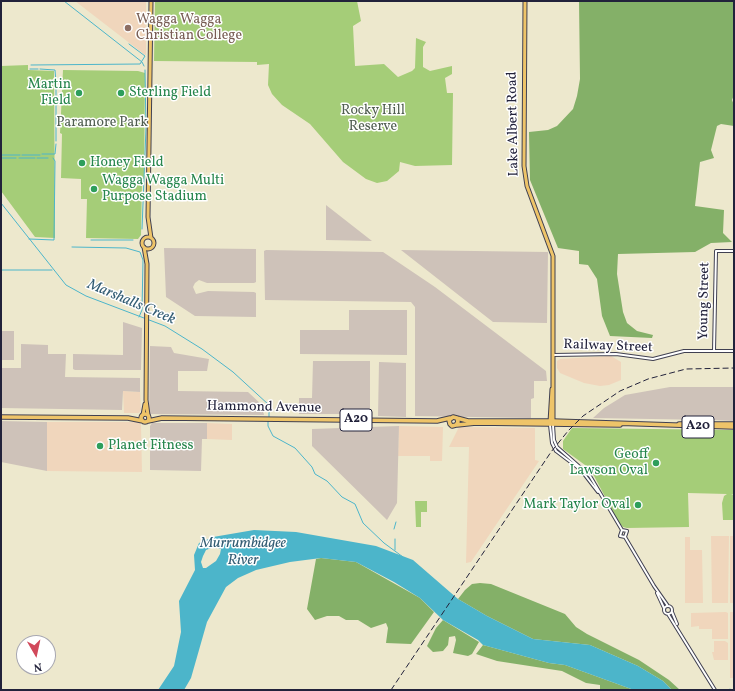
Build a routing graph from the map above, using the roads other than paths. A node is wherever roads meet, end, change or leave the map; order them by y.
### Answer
1 (151, 1) edge
2 (525, 1) edge
3 (148, 217) junction
4 (151, 238) junction
5 (144, 239) junction
6 (144, 248) junction
7 (152, 248) junction
8 (734, 251) edge
9 (147, 264) junction
10 (714, 351) junction
11 (734, 351) edge
12 (553, 355) junction
13 (146, 400) junction
14 (143, 415) junction
15 (148, 415) junction
16 (1, 417) edge
17 (128, 418) junction
18 (162, 418) junction
19 (450, 418) junction
20 (457, 418) junction
21 (143, 420) junction
22 (148, 421) junction
23 (437, 421) junction
24 (551, 423) junction
25 (450, 424) junction
26 (734, 424) edge
27 (457, 425) junction
28 (662, 425) junction
29 (734, 427) edge
30 (622, 530) junction
31 (625, 537) junction
32 (654, 586) junction
33 (668, 606) junction
34 (664, 608) junction
35 (672, 612) junction
36 (668, 614) junction
37 (679, 629) junction
38 (715, 690) edge

1 - 3 main road
2 - 12 main road, Lake Albert Road
3 - 4 main road
3 - 5 main road
4 - 5 main road
4 - 7 main road
5 - 6 main road
6 - 7 main road
6 - 9 main road
7 - 9 main road
8 - 10 street, Young Street
9 - 13 main road
10 - 11 street, Railway Street
10 - 12 street, Railway Street
12 - 24 main road, Lake Albert Road
13 - 14 main road
13 - 15 main road
14 - 15 highway, A20
14 - 17 highway, A20
14 - 21 highway
15 - 18 highway, Hammond Avenue / A20
15 - 22 highway
16 - 17 highway, A20
17 - 21 highway, A20
18 - 22 highway, Hammond Avenue / A20
18 - 23 highway, Hammond Avenue / A20
19 - 20 highway, A20
19 - 23 highway, Hammond Avenue / A20
19 - 25 highway
20 - 24 highway, A20
20 - 27 highway
21 - 22 highway, A20
23 - 25 highway, Hammond Avenue / A20
24 - 27 highway, A20
24 - 28 highway, A20
24 - 30 street
25 - 27 highway, A20
26 - 28 highway, A20
28 - 29 highway, A20
30 - 31 street
30 - 31 street
31 - 32 street
32 - 33 street
32 - 34 street
33 - 34 street
33 - 35 street
34 - 36 street
35 - 36 street
35 - 37 street
36 - 37 street
37 - 38 street

